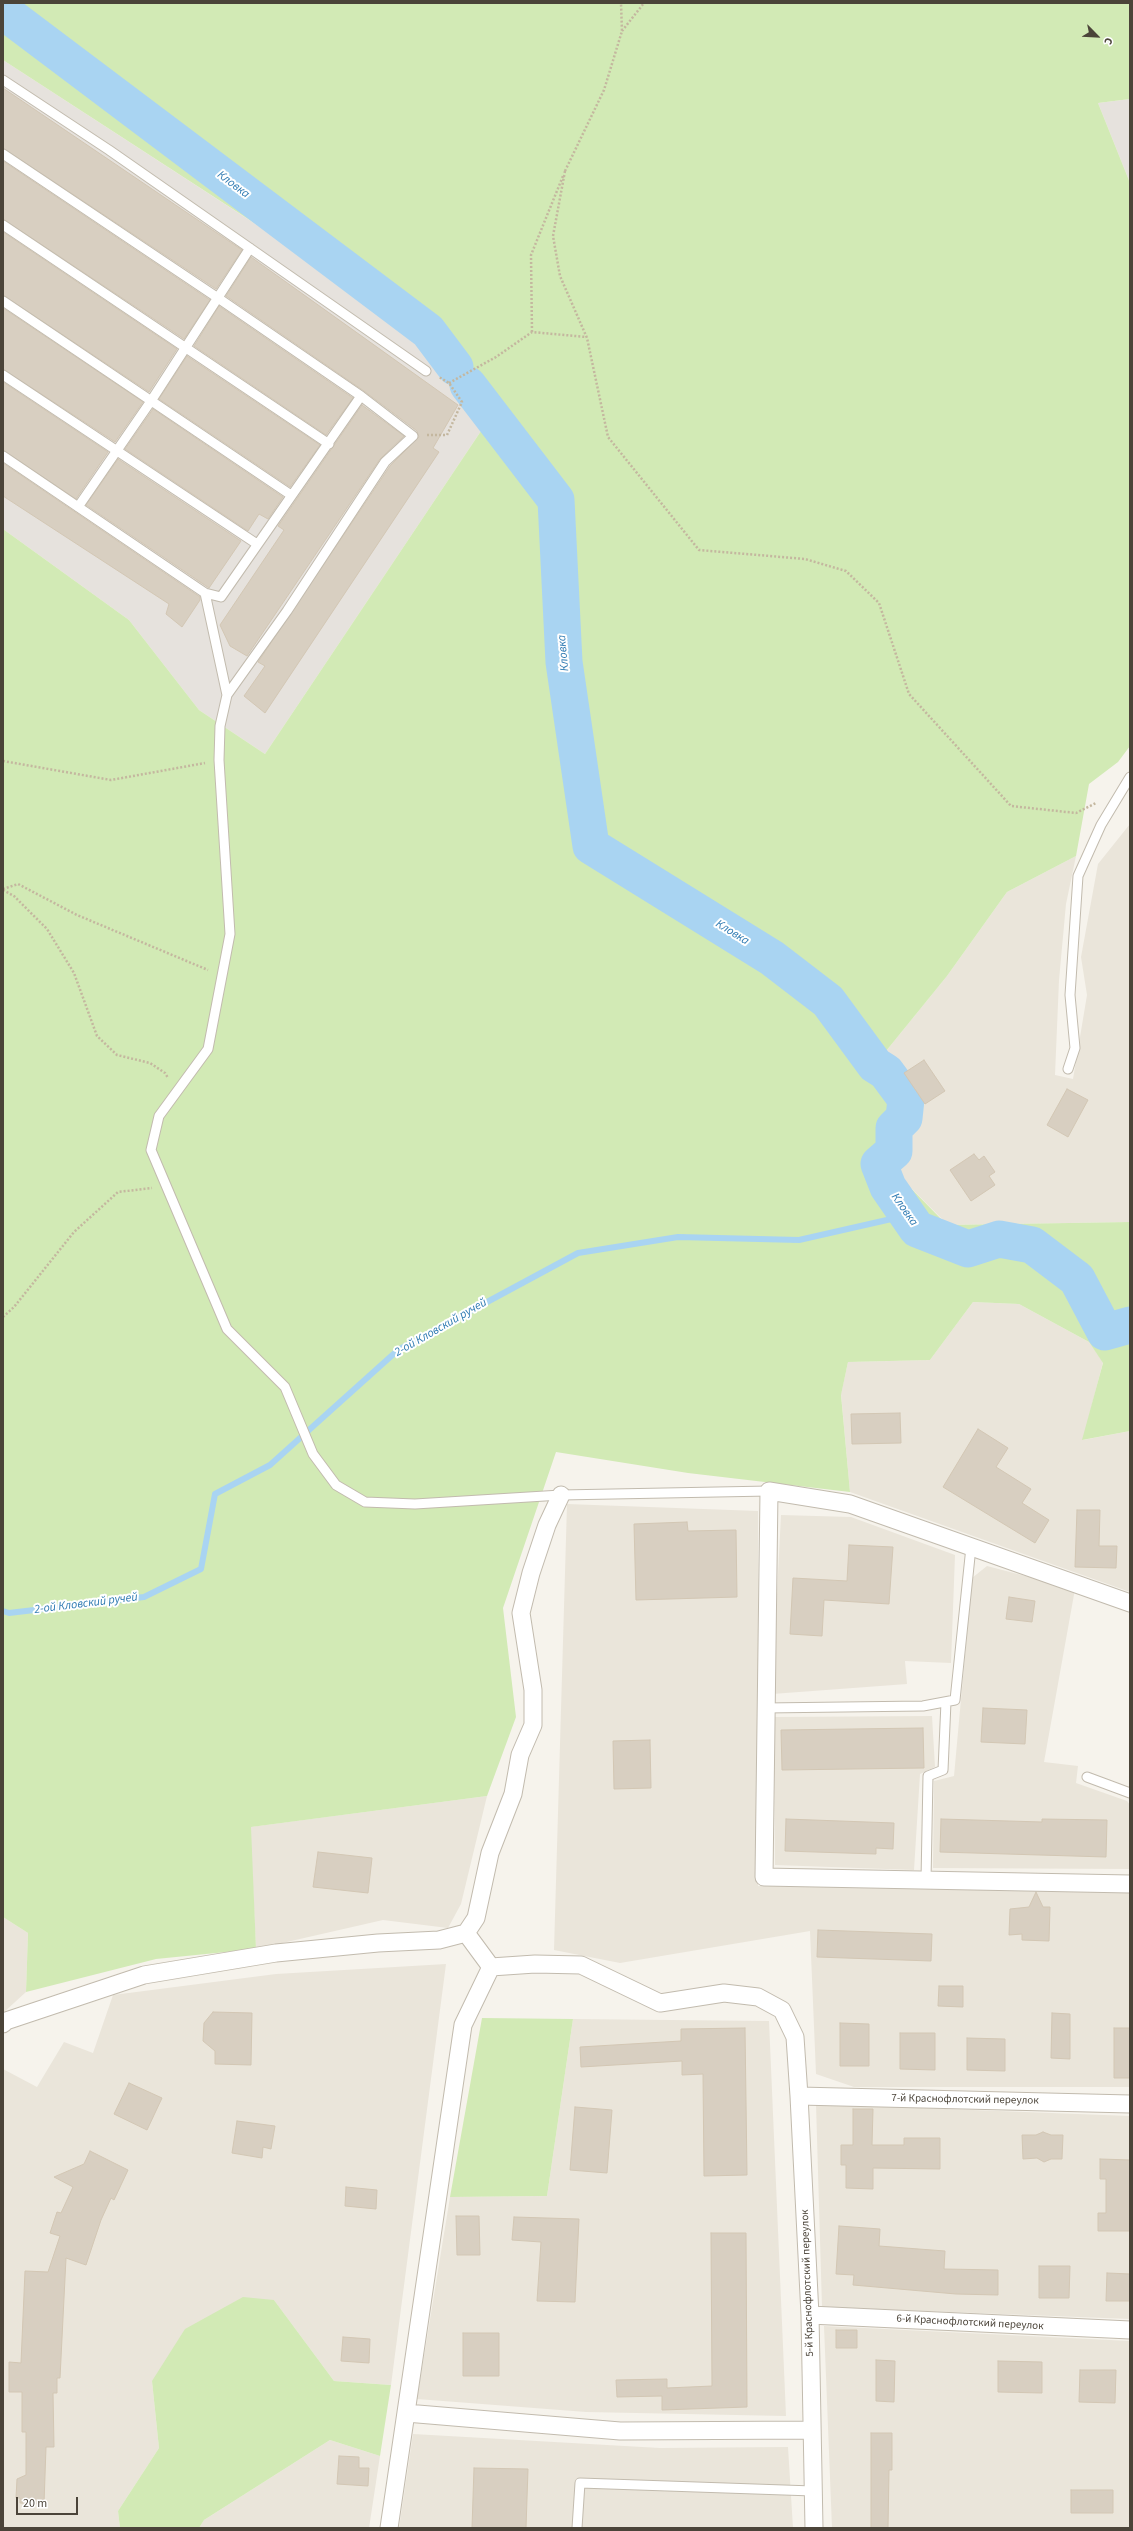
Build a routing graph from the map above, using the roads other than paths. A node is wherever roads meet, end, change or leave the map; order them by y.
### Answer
1 (3, 80) edge
2 (3, 154) edge
3 (3, 225) edge
4 (250, 248) junction
5 (218, 298) junction
6 (3, 301) edge
7 (185, 346) junction
8 (426, 371) road end
9 (3, 375) edge
10 (361, 396) junction
11 (151, 401) junction
12 (329, 444) junction
13 (117, 451) junction
14 (3, 456) edge
15 (291, 495) junction
16 (78, 507) junction
17 (257, 544) junction
18 (205, 593) junction
19 (227, 695) junction
20 (1130, 777) edge
21 (1068, 1069) dead end
22 (769, 1492) junction
23 (561, 1495) junction
24 (971, 1547) junction
25 (1130, 1603) edge
26 (946, 1702) junction
27 (766, 1708) junction
28 (1087, 1777) dead end
29 (1130, 1794) edge
30 (926, 1880) junction
31 (1130, 1884) edge
32 (466, 1933) junction
33 (491, 1966) junction
34 (3, 2024) edge
35 (799, 2096) junction
36 (1130, 2104) edge
37 (810, 2316) junction
38 (1130, 2330) edge
39 (406, 2413) junction
40 (812, 2430) junction
41 (813, 2491) junction
42 (389, 2528) edge
43 (577, 2528) edge
44 (814, 2528) edge

1 - 4 lane
2 - 5 lane
3 - 7 lane
4 - 5 lane
4 - 8 lane
5 - 7 lane
5 - 10 lane
6 - 11 lane
7 - 11 lane
7 - 12 lane
9 - 13 lane
10 - 12 lane
10 - 19 lane
11 - 13 lane
11 - 15 lane
12 - 15 lane
13 - 16 lane
13 - 17 lane
14 - 16 lane
15 - 17 lane
16 - 18 lane
17 - 18 lane
18 - 19 lane
19 - 23 lane
20 - 21 lane
22 - 23 lane
22 - 24 street
22 - 27 street
23 - 32 street
24 - 25 street
24 - 26 lane
26 - 27 lane
26 - 30 lane
27 - 30 street
28 - 29 lane
30 - 31 street
32 - 33 street
32 - 34 street
33 - 35 street, 5-й Краснофлотский переулок
33 - 39 street
35 - 36 street, 7-й Краснофлотский переулок
35 - 37 street, 5-й Краснофлотский переулок
37 - 38 street, 6-й Краснофлотский переулок
37 - 40 street, 5-й Краснофлотский переулок
39 - 40 street
39 - 42 street
40 - 41 street, 5-й Краснофлотский переулок
41 - 43 lane
41 - 44 street, 5-й Краснофлотский переулок

